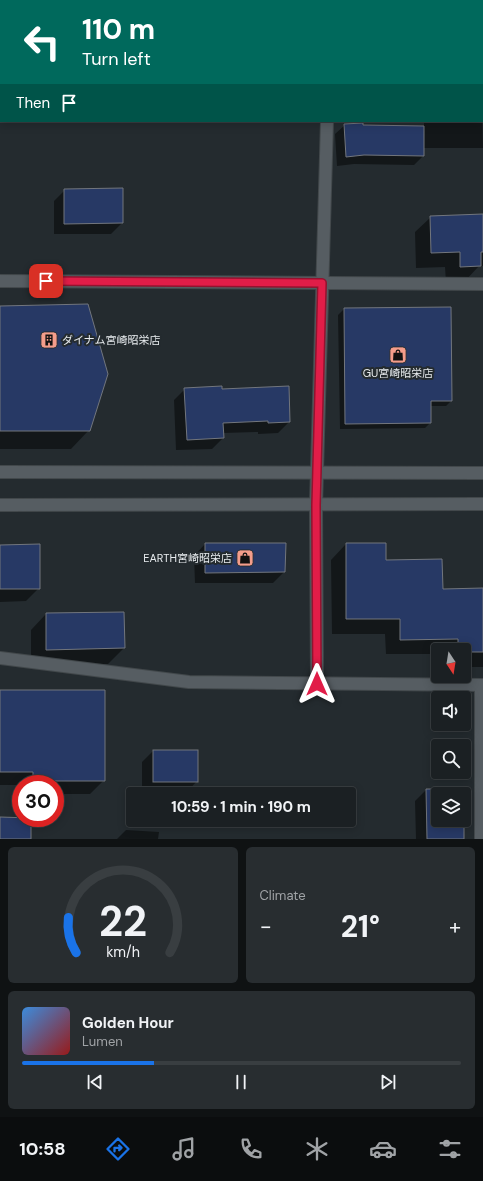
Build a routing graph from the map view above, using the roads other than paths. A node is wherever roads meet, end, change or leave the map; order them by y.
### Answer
1 (327, 122) edge
2 (0, 281) edge
3 (322, 283) junction
4 (483, 284) edge
5 (0, 472) edge
6 (318, 473) junction
7 (483, 473) edge
8 (483, 504) edge
9 (0, 505) edge
10 (316, 505) junction
11 (0, 658) edge
12 (317, 684) junction
13 (482, 685) edge
14 (481, 839) edge

1 - 3 street
2 - 3 street
3 - 4 street
3 - 6 street
5 - 6 street
6 - 7 street
6 - 10 street
8 - 10 street
9 - 10 street
10 - 12 street
11 - 12 street
12 - 13 street
13 - 14 street

